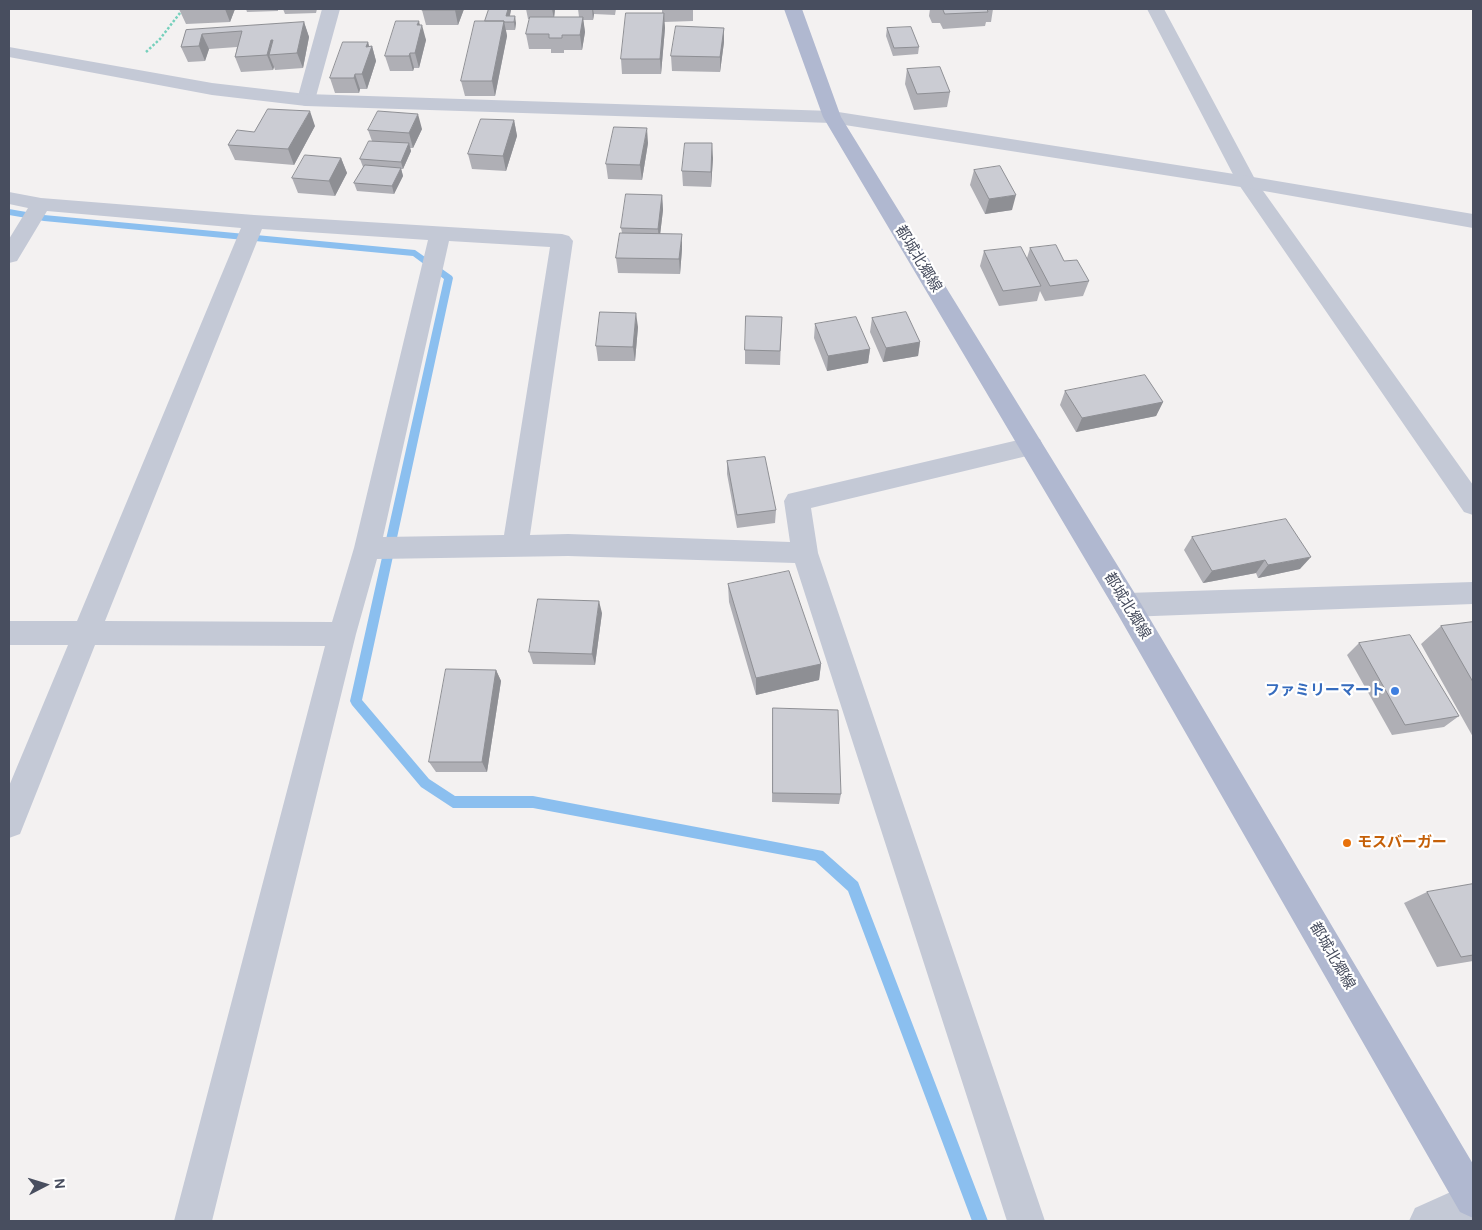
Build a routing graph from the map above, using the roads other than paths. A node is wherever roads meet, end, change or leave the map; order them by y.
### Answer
1 (331, 9) edge
2 (793, 9) edge
3 (1155, 9) edge
4 (9, 52) edge
5 (306, 100) junction
6 (832, 117) junction
7 (1247, 182) junction
8 (9, 198) edge
9 (41, 204) junction
10 (1473, 221) edge
11 (254, 222) junction
12 (440, 235) junction
13 (9, 256) edge
14 (1031, 446) junction
15 (1473, 505) edge
16 (515, 546) junction
17 (367, 548) junction
18 (805, 553) junction
19 (1473, 593) edge
20 (1127, 605) junction
21 (9, 633) edge
22 (85, 633) junction
23 (342, 634) junction
24 (9, 823) edge
25 (1473, 1200) edge
26 (193, 1221) edge
27 (1026, 1221) edge
28 (1428, 1221) edge

1 - 5 street
2 - 6 main road, 都城北郷線
3 - 7 street
4 - 5 street
5 - 6 street
6 - 7 street
6 - 14 main road, 都城北郷線
7 - 10 street
7 - 15 street
8 - 9 street
9 - 11 street
9 - 13 street
11 - 12 street
11 - 22 street
12 - 16 street
12 - 17 street
14 - 18 street
14 - 20 main road, 都城北郷線
16 - 17 street
16 - 18 street
17 - 23 street
18 - 27 street
19 - 20 street
20 - 25 main road, 都城北郷線
21 - 22 street
22 - 23 street
22 - 24 street
23 - 26 street
25 - 28 street

